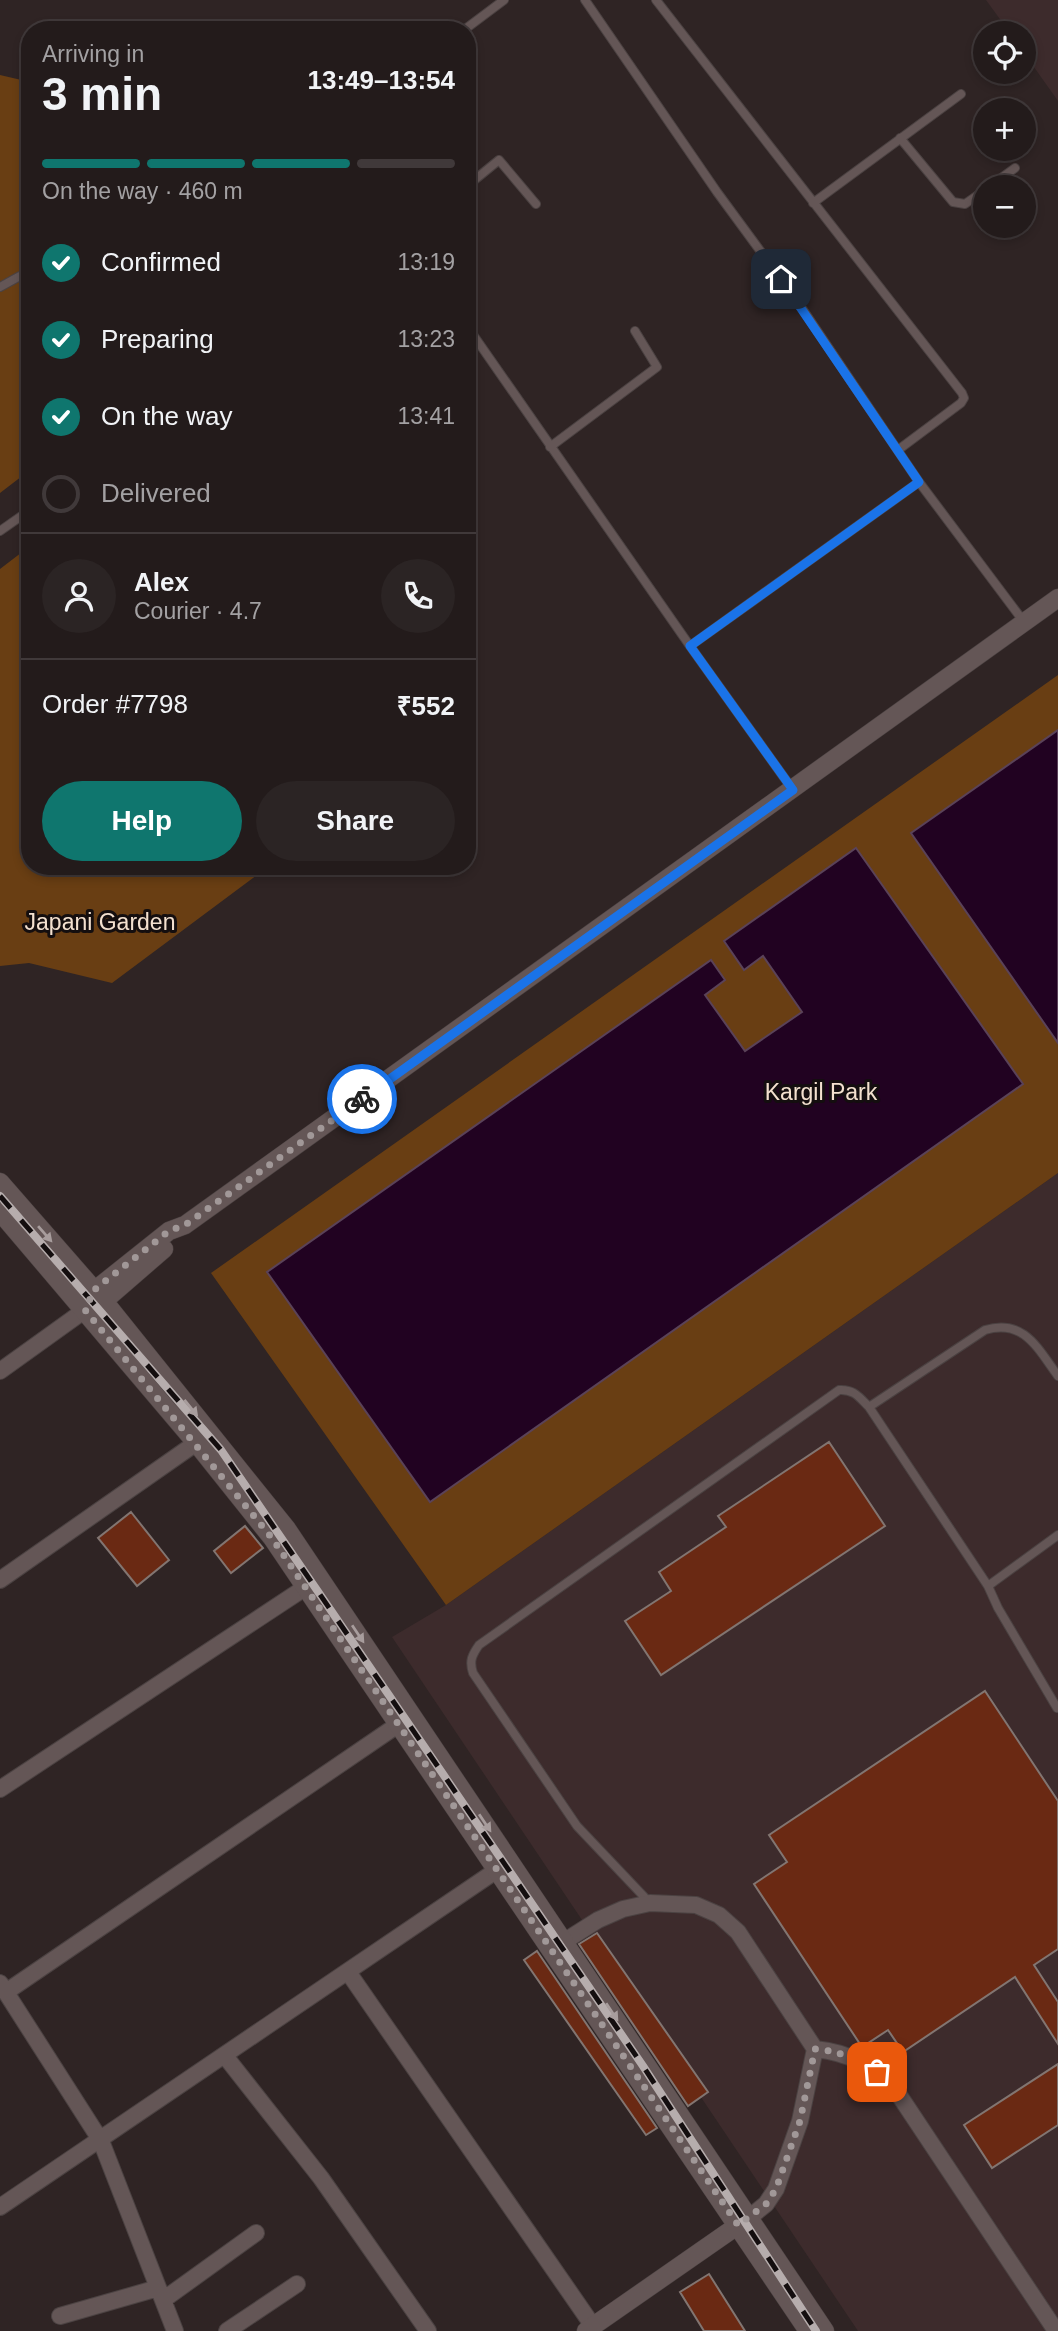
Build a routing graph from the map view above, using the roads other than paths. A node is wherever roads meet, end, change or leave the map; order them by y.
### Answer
1 (504, 0) edge
2 (585, 0) edge
3 (656, 0) edge
4 (476, 21) edge
5 (961, 94) dead end
6 (900, 138) junction
7 (1015, 169) dead end
8 (1007, 175) edge
9 (476, 179) edge
10 (973, 199) edge
11 (813, 203) junction
12 (536, 204) dead end
13 (21, 276) edge
14 (0, 287) edge
15 (635, 331) dead end
16 (476, 339) edge
17 (550, 447) junction
18 (898, 450) junction
19 (919, 482) junction
20 (21, 516) edge
21 (0, 531) edge
22 (1058, 598) edge
23 (1024, 622) junction
24 (690, 646) junction
25 (793, 790) junction
26 (0, 1182) edge
27 (0, 1212) edge
28 (99, 1295) junction
29 (85, 1310) junction
30 (0, 1371) edge
31 (1058, 1376) edge
32 (869, 1407) junction
33 (196, 1443) junction
34 (1058, 1535) edge
35 (0, 1580) edge
36 (306, 1587) junction
37 (988, 1587) junction
38 (1058, 1708) edge
39 (399, 1724) junction
40 (444, 1777) junction
41 (0, 1789) edge
42 (497, 1870) junction
43 (650, 1903) junction
44 (565, 1941) junction
45 (348, 1972) junction
46 (3, 1988) edge
47 (815, 2049) junction
48 (225, 2056) junction
49 (101, 2141) junction
50 (0, 2207) edge
51 (744, 2221) junction
52 (256, 2233) dead end
53 (297, 2284) dead end
54 (160, 2294) junction
55 (60, 2316) dead end
56 (590, 2329) edge
57 (175, 2331) edge
58 (228, 2331) edge
59 (428, 2331) edge
60 (808, 2331) edge
61 (825, 2331) edge
62 (1056, 2331) edge

1 - 4 lane
2 - 18 lane
3 - 11 lane
5 - 6 lane
6 - 10 lane
6 - 11 lane
7 - 8 lane
9 - 12 lane
11 - 18 lane
13 - 14 lane
15 - 17 lane
16 - 17 lane
17 - 24 lane
18 - 19 lane
19 - 23 lane
19 - 24 lane
20 - 21 lane
22 - 23 main road
23 - 25 main road
24 - 25 lane
25 - 28 main road
26 -> 28 main road
27 - 29 main road
28 - 29 main road
28 -> 40 main road
29 - 30 street
29 - 33 main road
31 - 32 lane
32 - 37 lane
32 - 43 lane
33 - 35 street
33 - 36 main road
34 - 37 lane
36 - 39 main road
36 - 41 street
37 - 38 lane
39 - 40 main road
39 - 46 street
40 - 42 main road
40 -> 44 main road
42 - 45 street
42 - 51 main road
43 - 44 street
43 - 47 street
44 -> 51 main road
45 - 48 street
45 - 56 street
46 - 49 street
47 - 51 street
47 - 62 street
48 - 49 street
48 - 59 street
49 - 50 street
49 - 54 street
51 - 56 main road
51 - 60 main road
51 - 61 main road
52 - 54 street
53 - 58 street
54 - 55 street
54 - 57 street

